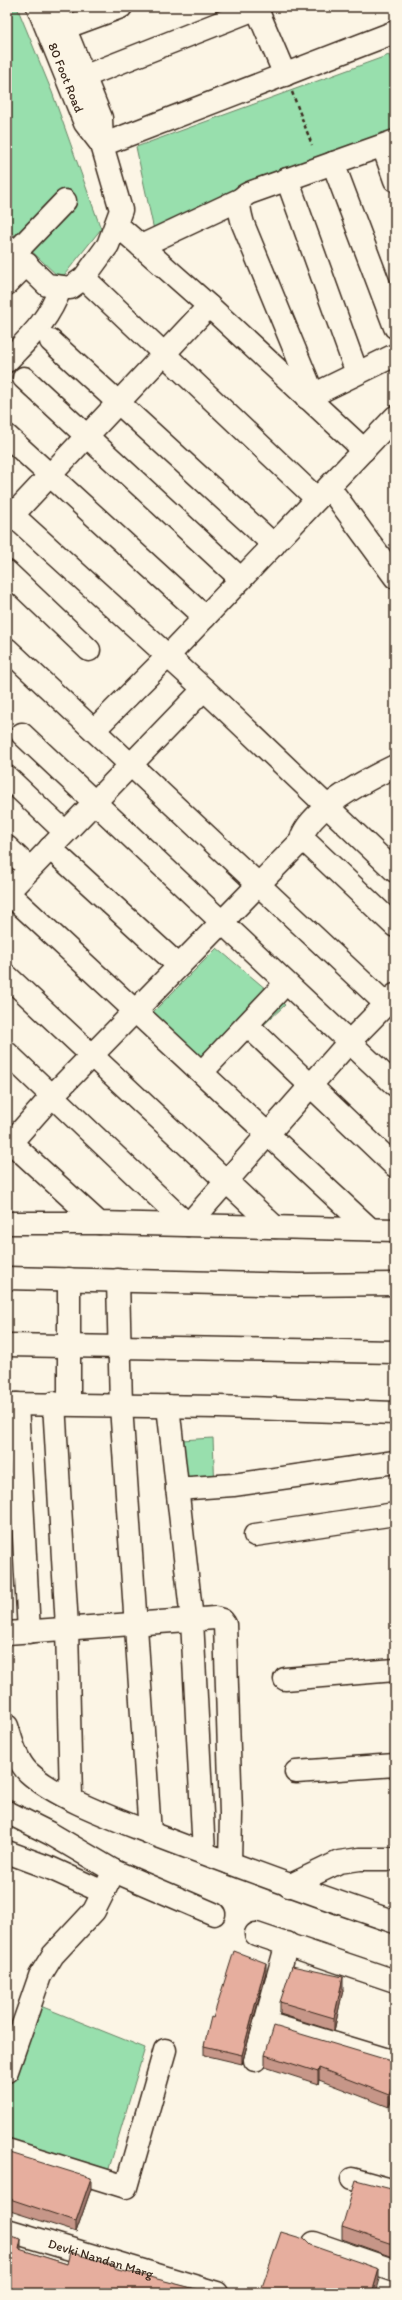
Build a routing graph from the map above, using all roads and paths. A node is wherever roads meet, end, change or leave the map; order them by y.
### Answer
1 (38, 7) edge
2 (56, 7) edge
3 (121, 7) edge
4 (258, 7) edge
5 (64, 28) junction
6 (393, 38) edge
7 (285, 75) junction
8 (83, 77) junction
9 (389, 144) edge
10 (102, 145) junction
11 (312, 145) dead end
12 (333, 163) junction
13 (287, 179) junction
14 (395, 180) edge
15 (239, 200) junction
16 (65, 201) dead end
17 (119, 217) junction
18 (140, 246) junction
19 (16, 254) edge
20 (84, 278) junction
21 (7, 284) edge
22 (61, 287) junction
23 (209, 306) junction
24 (395, 327) edge
25 (51, 341) dead end
26 (163, 354) junction
27 (395, 355) edge
28 (7, 361) edge
29 (357, 373) junction
30 (24, 378) dead end
31 (310, 396) junction
32 (118, 402) junction
33 (395, 417) edge
34 (7, 436) edge
35 (86, 436) junction
36 (364, 450) junction
37 (50, 475) junction
38 (323, 493) junction
39 (9, 515) edge
40 (274, 544) junction
41 (7, 572) edge
42 (395, 577) edge
43 (241, 579) junction
44 (205, 618) junction
45 (7, 649) edge
46 (89, 650) dead end
47 (168, 656) junction
48 (204, 689) junction
49 (94, 730) junction
50 (22, 734) dead end
51 (130, 764) junction
52 (395, 766) edge
53 (7, 777) edge
54 (93, 802) junction
55 (327, 807) junction
56 (65, 832) junction
57 (303, 839) junction
58 (7, 847) edge
59 (50, 848) junction
60 (30, 869) junction
61 (395, 871) edge
62 (260, 885) junction
63 (7, 893) edge
64 (222, 923) junction
65 (395, 926) edge
66 (179, 966) junction
67 (7, 976) edge
68 (286, 984) junction
69 (391, 1000) edge
70 (135, 1011) junction
71 (247, 1025) junction
72 (349, 1042) junction
73 (7, 1053) edge
74 (93, 1054) junction
75 (202, 1072) junction
76 (395, 1085) edge
77 (310, 1086) junction
78 (52, 1096) junction
79 (268, 1134) junction
80 (8, 1143) edge
81 (395, 1166) edge
82 (227, 1181) junction
83 (7, 1222) edge
84 (99, 1223) junction
85 (188, 1225) junction
86 (275, 1227) junction
87 (370, 1229) junction
88 (395, 1230) edge
89 (7, 1278) edge
90 (69, 1279) junction
91 (118, 1280) junction
92 (395, 1284) edge
93 (7, 1345) edge
94 (69, 1346) junction
95 (120, 1346) junction
96 (395, 1352) edge
97 (62, 1403) junction
98 (12, 1404) edge
99 (121, 1406) junction
100 (168, 1406) junction
101 (395, 1414) edge
102 (395, 1462) edge
103 (178, 1489) junction
104 (395, 1514) edge
105 (256, 1535) dead end
106 (192, 1620) junction
107 (135, 1623) junction
108 (68, 1627) junction
109 (29, 1632) junction
110 (7, 1633) edge
111 (395, 1670) edge
112 (285, 1679) dead end
113 (7, 1726) edge
114 (395, 1765) edge
115 (296, 1772) dead end
116 (71, 1798) junction
117 (7, 1812) edge
118 (150, 1833) junction
119 (7, 1852) edge
120 (204, 1853) junction
121 (395, 1859) edge
122 (230, 1863) junction
123 (114, 1871) junction
124 (289, 1886) junction
125 (103, 1892) junction
126 (214, 1914) dead end
127 (395, 1922) edge
128 (256, 1934) dead end
129 (287, 1943) junction
130 (395, 1981) edge
131 (266, 2023) junction
132 (165, 2050) dead end
133 (256, 2060) dead end
134 (395, 2062) edge
135 (7, 2070) edge
136 (7, 2150) edge
137 (352, 2179) dead end
138 (395, 2192) edge
139 (7, 2230) edge
140 (314, 2243) dead end
141 (395, 2271) edge
142 (217, 2293) edge

1 - 10 street, 80 Foot Road
2 - 5 street, 80 Foot Road
3 - 5 street
4 - 7 street
4 - 8 street
5 - 8 street, 80 Foot Road
6 - 7 street
7 - 10 street
7 - 11 path
8 - 10 street, 80 Foot Road
9 - 12 street
9 - 14 street
10 - 17 street, 80 Foot Road
12 - 13 street
12 - 24 street
13 - 15 street
13 - 29 street
15 - 18 street
15 - 31 street
16 - 19 street
17 - 18 street
17 - 20 street
18 - 23 street
19 - 21 street
19 - 22 street
20 - 22 street
20 - 26 street
22 - 28 street
23 - 26 street
23 - 31 street
25 - 32 street
26 - 32 street
26 - 38 street
27 - 29 street
29 - 31 street
30 - 35 street
31 - 36 street
32 - 35 street
32 - 40 street
33 - 36 street
34 - 37 street
35 - 37 street
35 - 43 street
36 - 38 street
37 - 39 street
37 - 44 street
38 - 40 street
38 - 42 street
39 - 47 street
40 - 43 street
41 - 46 street
43 - 44 street
44 - 47 street
45 - 49 street
47 - 48 street
47 - 49 street
48 - 51 street
48 - 55 street
49 - 51 street
50 - 54 street
51 - 54 street
51 - 62 street
52 - 55 street
53 - 56 street
54 - 56 street
54 - 64 street
55 - 57 street
55 - 61 street
56 - 59 street
57 - 62 street
57 - 65 street
58 - 60 street
59 - 60 street
59 - 66 street
60 - 63 street
62 - 64 street
62 - 69 street
63 - 70 street
64 - 66 street
64 - 68 street
66 - 70 street
67 - 74 street
68 - 71 street
68 - 72 street
69 - 72 street
70 - 74 street
70 - 75 street
71 - 75 street
71 - 77 street
72 - 76 street
72 - 77 street
73 - 78 street
74 - 78 street
74 - 82 street
75 - 79 street
77 - 79 street
77 - 81 street
78 - 80 street
78 - 85 street
79 - 82 street
79 - 87 street
80 - 84 street
82 - 85 street
82 - 86 street
83 - 84 street
84 - 85 street
85 - 86 street
86 - 87 street
87 - 88 street
89 - 90 street
90 - 91 street
90 - 94 street
91 - 92 street
91 - 95 street
93 - 94 street
94 - 95 street
94 - 97 street
95 - 96 street
95 - 99 street
97 - 98 street
97 - 99 street
97 - 108 street
98 - 109 street
99 - 100 street
99 - 107 street
100 - 101 street
100 - 103 street
102 - 103 street
103 - 106 street
104 - 105 street
106 - 107 street
106 - 120 street
106 - 122 street
107 - 108 street
107 - 118 street
108 - 109 street
108 - 116 street
109 - 110 street
111 - 112 street
113 - 116 street
114 - 115 street
116 - 118 street
117 - 123 street
118 - 120 street
119 - 125 street
120 - 122 street
121 - 124 street
122 - 124 street
123 - 125 street
123 - 126 street
124 - 127 street
125 - 135 street
128 - 129 street
129 - 130 street
129 - 131 street
131 - 133 street
131 - 134 street
132 - 136 street
137 - 138 street
139 - 142 street, Devki Nandan Marg
140 - 141 street

